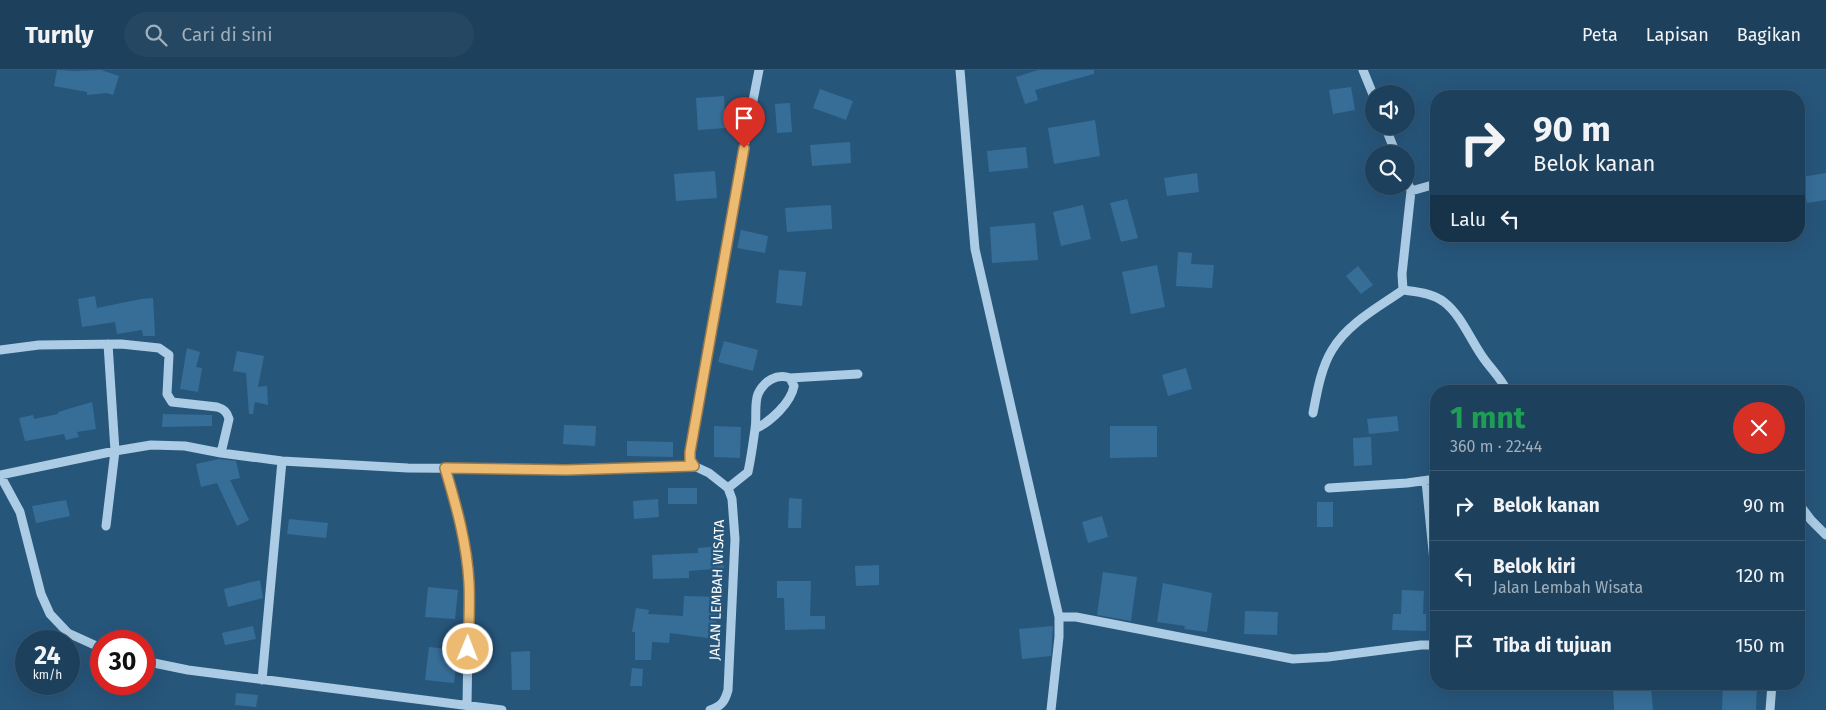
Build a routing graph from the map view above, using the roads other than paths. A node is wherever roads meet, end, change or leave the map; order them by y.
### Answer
1 (759, 70) edge
2 (960, 70) edge
3 (1363, 70) edge
4 (1369, 85) edge
5 (1430, 186) edge
6 (1415, 190) edge
7 (1411, 195) edge
8 (1403, 290) junction
9 (108, 344) junction
10 (0, 350) edge
11 (858, 374) dead end
12 (790, 378) junction
13 (1504, 385) edge
14 (1313, 413) dead end
15 (755, 429) junction
16 (115, 450) junction
17 (221, 453) junction
18 (282, 461) junction
19 (694, 466) junction
20 (445, 468) junction
21 (1430, 480) edge
22 (1426, 481) junction
23 (728, 488) junction
24 (1329, 488) dead end
25 (1805, 512) edge
26 (1430, 521) edge
27 (106, 526) dead end
28 (1826, 535) edge
29 (1059, 617) junction
30 (90, 643) edge
31 (1430, 645) edge
32 (155, 663) edge
33 (262, 680) junction
34 (1772, 690) edge
35 (467, 705) junction
36 (502, 710) edge
37 (710, 710) edge
38 (1051, 710) edge
39 (1770, 710) edge

1 - 19 street
2 - 29 street
3 - 4 street
5 - 6 street
7 - 8 street
8 - 13 street
8 - 14 street
9 - 10 street
9 - 16 street
9 - 17 street
11 - 12 street
12 - 15 street
12 - 15 street
15 - 23 street
16 - 17 street
16 - 27 street
16 - 30 street
17 - 18 street
18 - 20 street
18 - 33 street
19 - 20 street
19 - 23 street
20 - 35 street
21 - 22 street
22 - 24 street
22 - 26 street
23 - 37 street, JALAN LEMBAH WISATA
25 - 28 street
29 - 31 street
29 - 38 street
32 - 33 street
33 - 35 street
34 - 39 street
35 - 36 street

